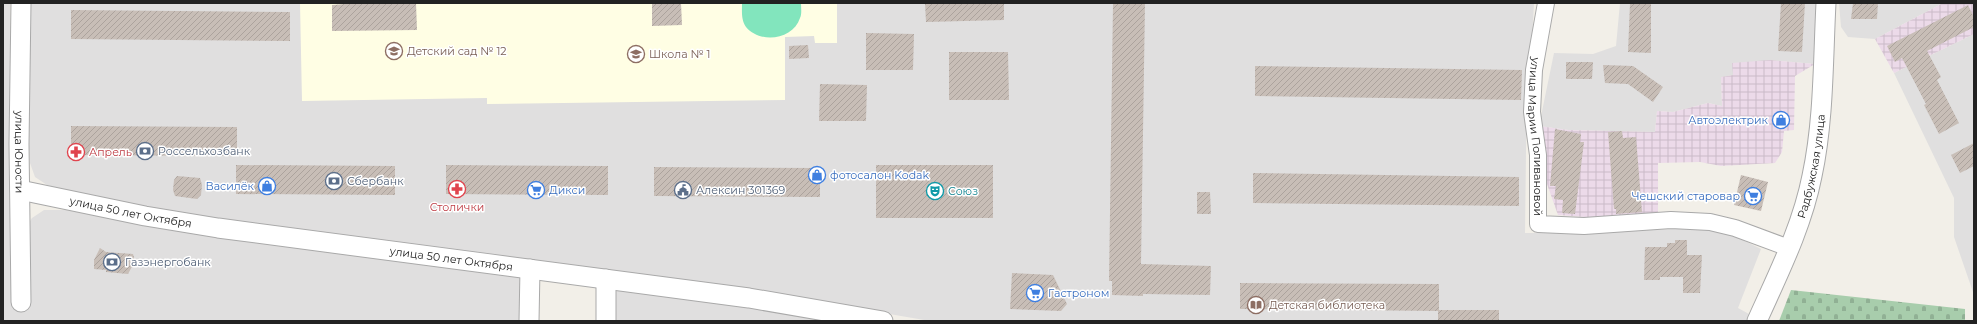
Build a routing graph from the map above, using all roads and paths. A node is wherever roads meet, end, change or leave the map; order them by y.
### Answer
1 (21, 3) edge
2 (1546, 3) edge
3 (1826, 3) edge
4 (20, 190) junction
5 (1789, 248) junction
6 (530, 269) junction
7 (606, 279) junction
8 (21, 302) dead end
9 (529, 321) edge
10 (606, 321) edge
11 (883, 321) edge
12 (1757, 321) edge

1 - 4 street, улица Юности
2 - 5 street, улица Марии Поливановой
3 - 5 street, Радбужская улица
4 - 6 street, улица 50 лет Октября
4 - 8 street, улица Юности
5 - 12 street, Радбужская улица
6 - 7 street, улица 50 лет Октября
6 - 9 street
7 - 10 street
7 - 11 street, улица 50 лет Октября

